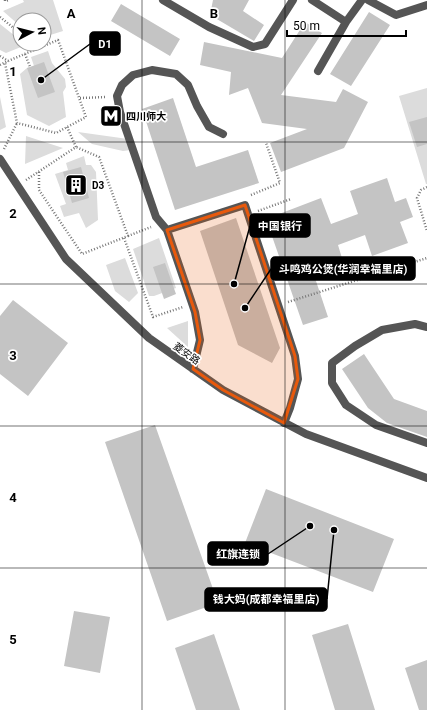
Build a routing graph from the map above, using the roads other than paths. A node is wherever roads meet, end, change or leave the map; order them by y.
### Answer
1 (163, 0) edge
2 (293, 0) edge
3 (312, 0) edge
4 (362, 0) edge
5 (368, 0) edge
6 (427, 5) edge
7 (346, 22) junction
8 (318, 71) dead end
9 (223, 134) dead end
10 (1, 155) edge
11 (168, 230) junction
12 (427, 327) edge
13 (193, 369) junction
14 (284, 423) junction
15 (427, 443) edge
16 (427, 478) edge

1 - 2 street
3 - 7 street
4 - 7 street
5 - 6 street
7 - 8 street
9 - 11 street
10 - 13 street, 菱安路
11 - 13 street
11 - 14 street
12 - 15 street
13 - 14 street, 菱安路
14 - 16 street, 菱安路

